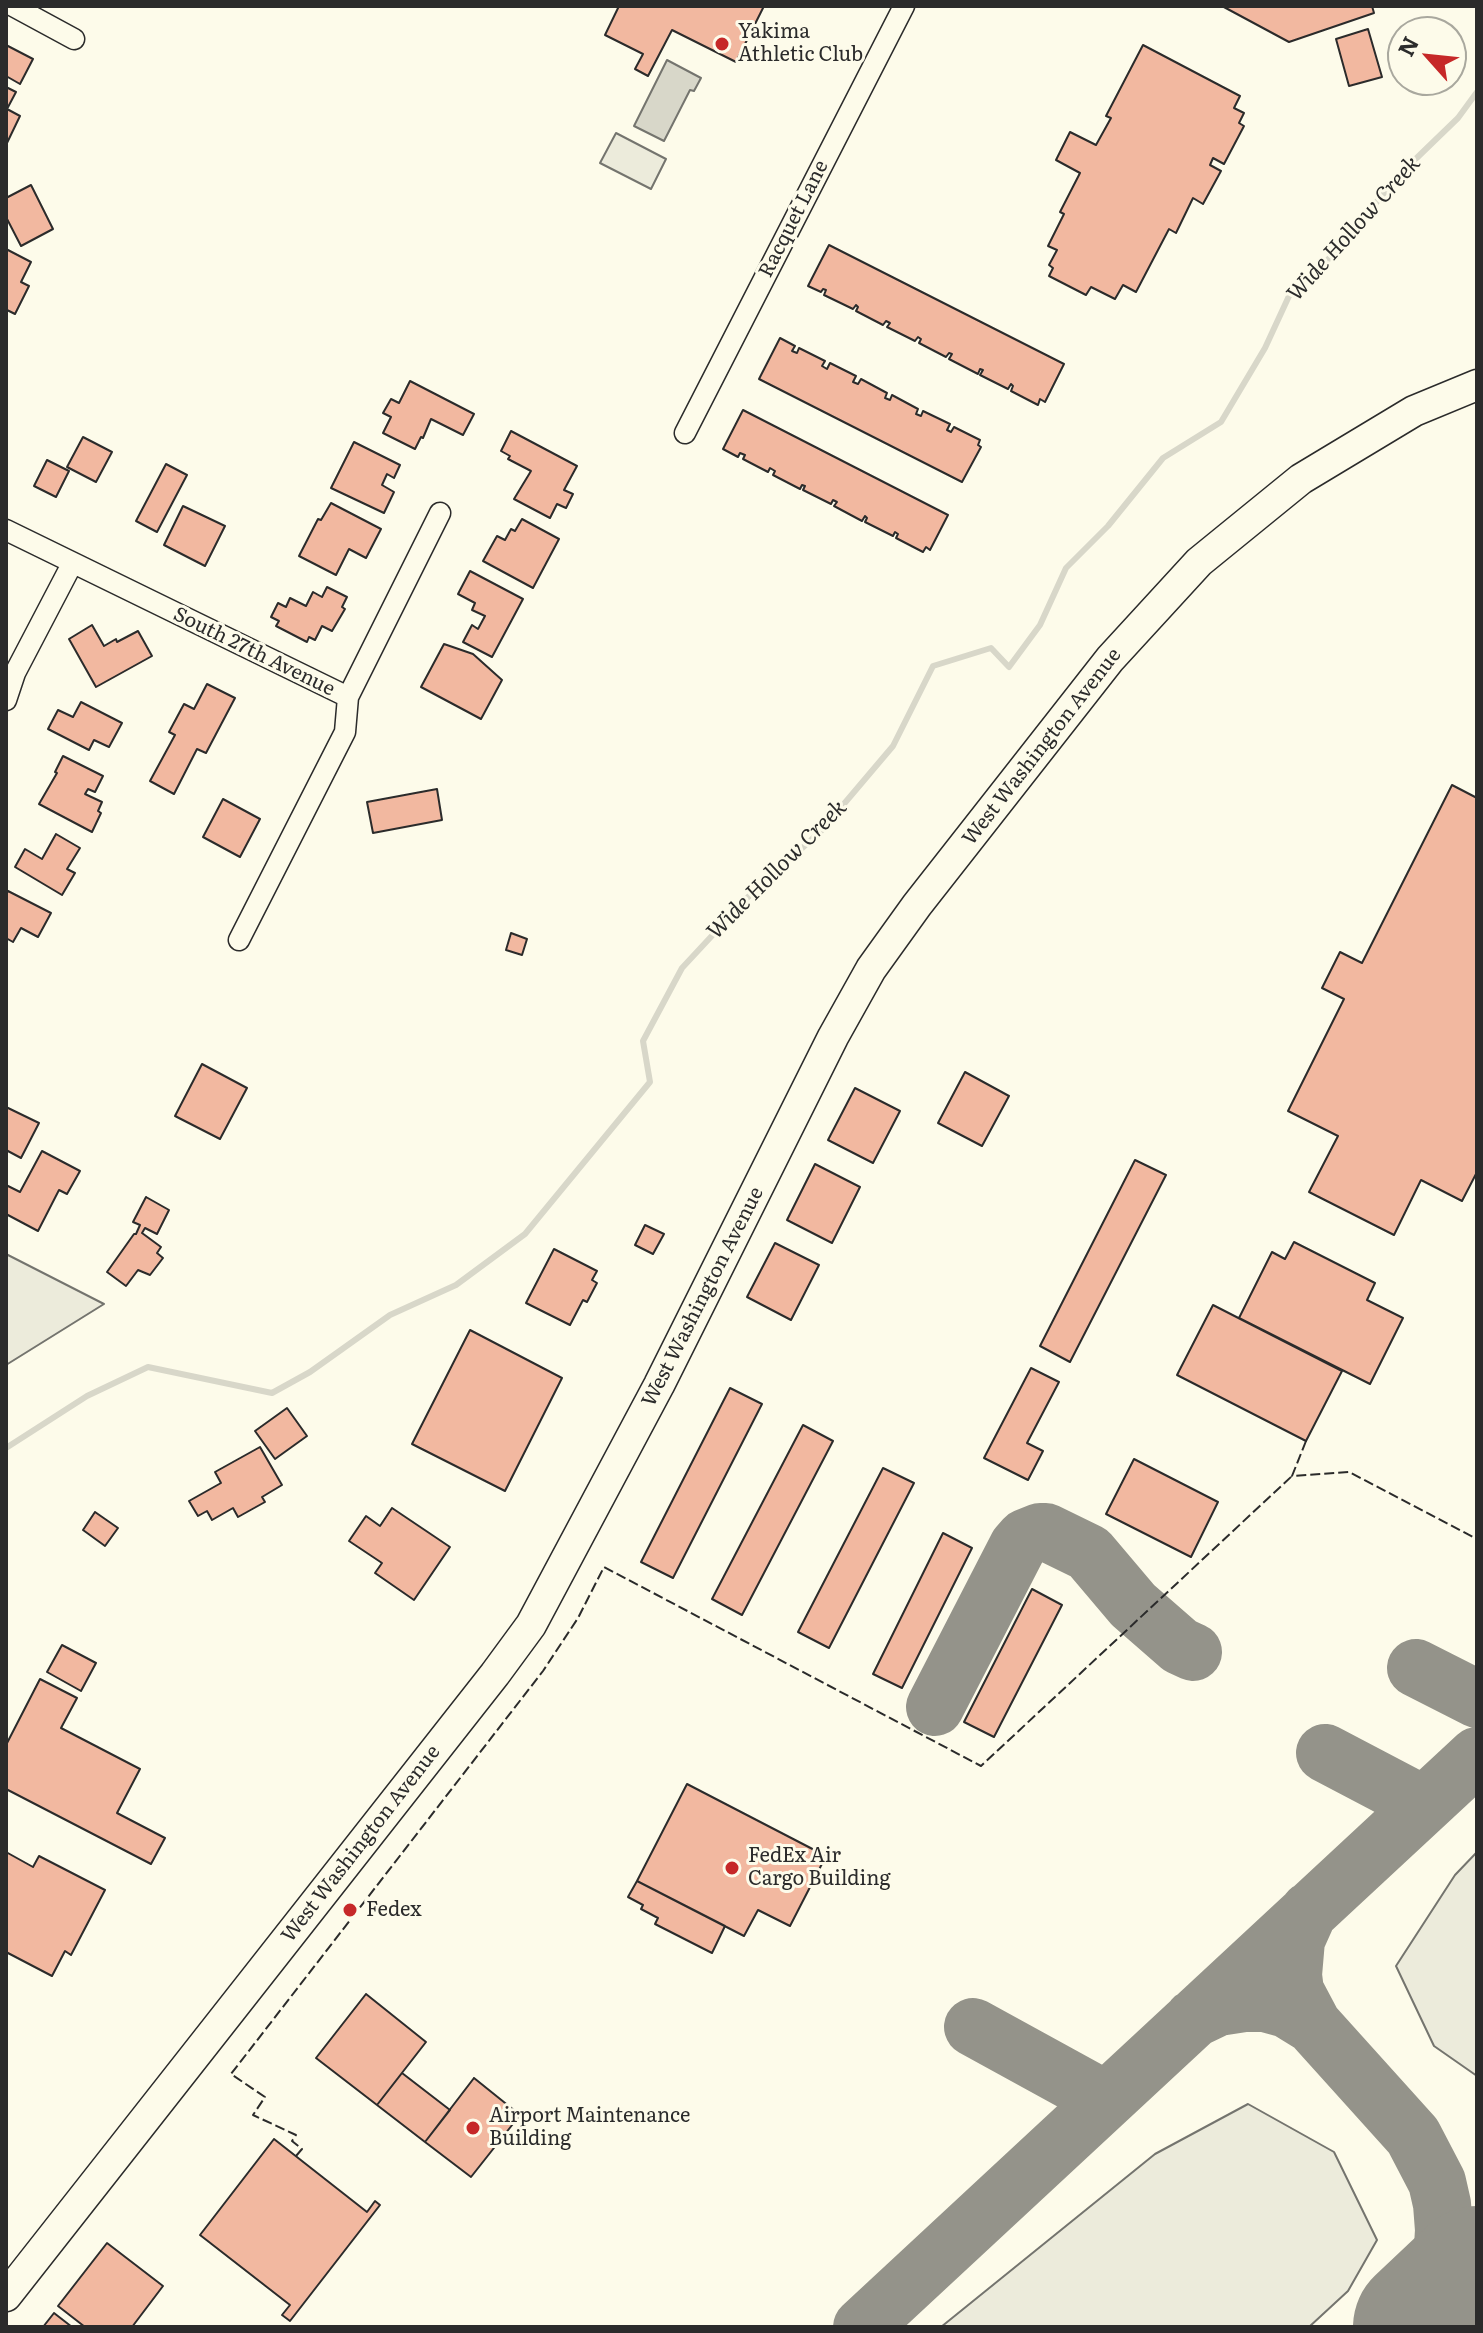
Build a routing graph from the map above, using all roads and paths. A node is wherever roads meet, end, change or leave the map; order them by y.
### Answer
1 (13, 6) edge
2 (904, 6) edge
3 (74, 39) dead end
4 (1477, 385) edge
5 (685, 433) dead end
6 (440, 513) dead end
7 (6, 530) edge
8 (72, 564) junction
9 (348, 697) junction
10 (6, 700) edge
11 (239, 940) dead end
12 (6, 2296) edge

1 - 3 street
2 - 5 street, Racquet Lane
4 - 12 main road, West Washington Avenue
6 - 9 street
7 - 8 street, South 27th Avenue
8 - 9 street, South 27th Avenue
8 - 10 street
9 - 11 street, South 27th Avenue

